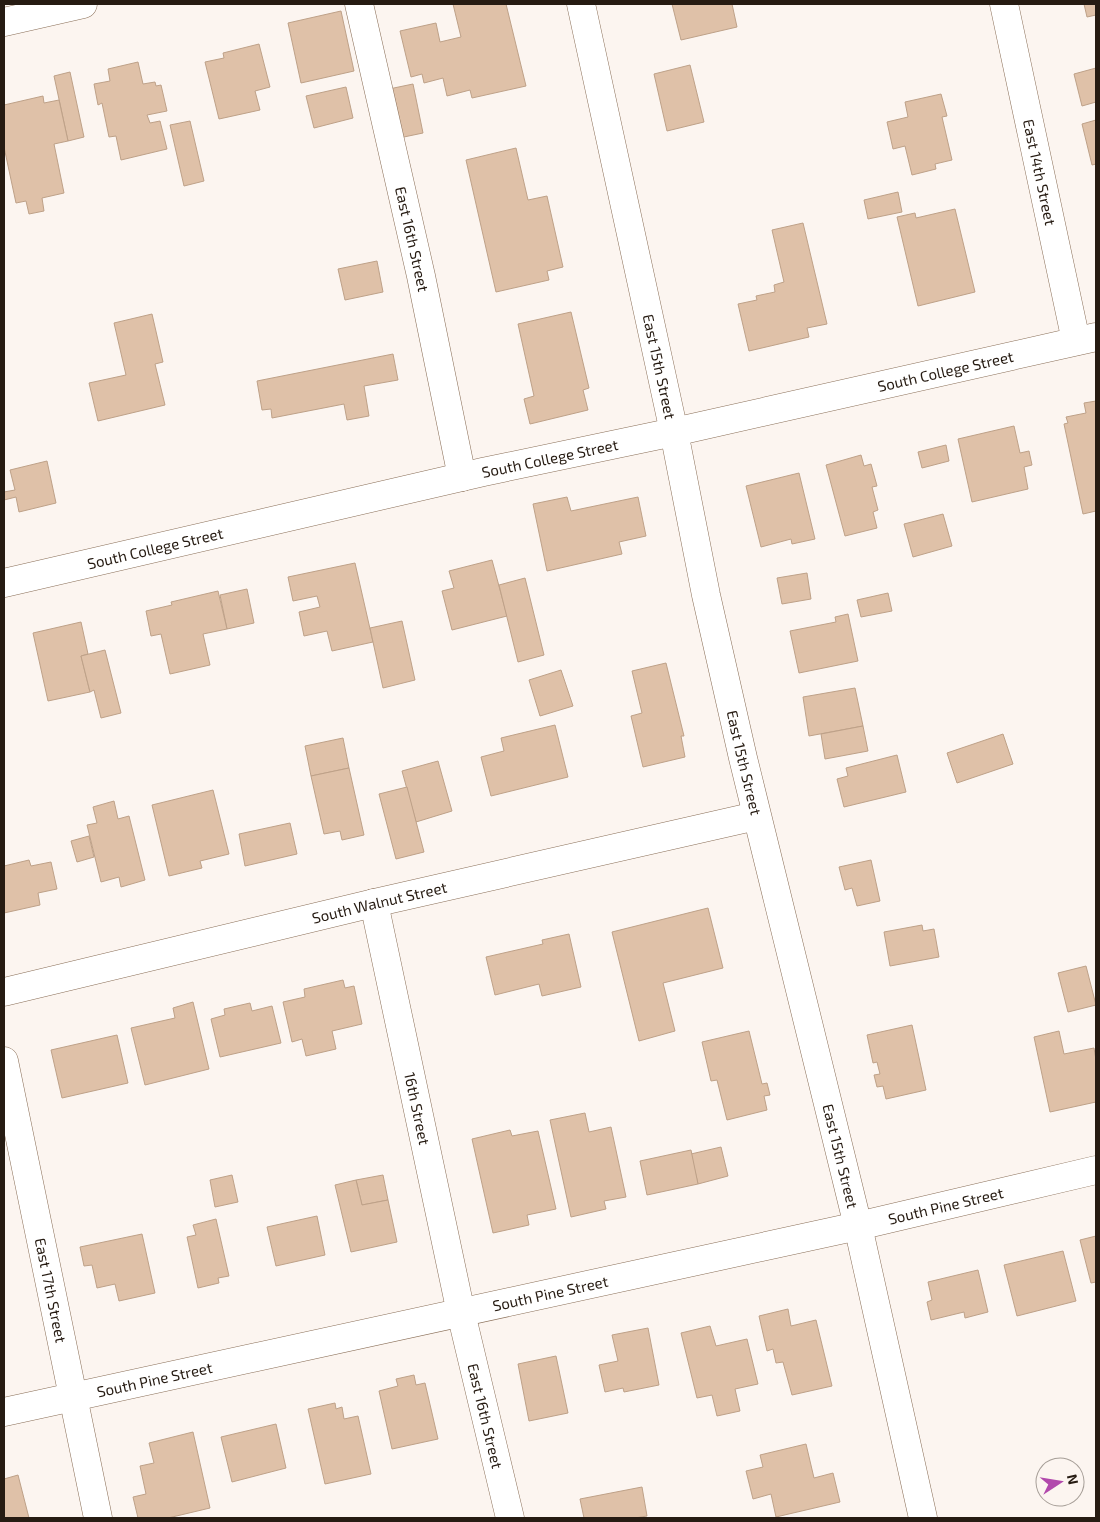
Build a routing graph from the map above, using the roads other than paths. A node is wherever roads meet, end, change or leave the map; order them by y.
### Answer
1 (83, 4) edge
2 (359, 4) edge
3 (581, 4) edge
4 (1004, 4) edge
5 (4, 22) edge
6 (1086, 339) edge
7 (674, 432) junction
8 (462, 477) junction
9 (4, 583) edge
10 (756, 816) junction
11 (374, 903) junction
12 (4, 992) edge
13 (4, 1061) edge
14 (1096, 1170) edge
15 (858, 1226) junction
16 (461, 1313) junction
17 (73, 1397) junction
18 (4, 1412) edge
19 (98, 1518) edge
20 (510, 1518) edge
21 (923, 1518) edge

1 - 5 street
2 - 8 street, East 16th Street
3 - 7 street, East 15th Street
4 - 6 street, East 14th Street
6 - 7 street, South College Street
7 - 8 street, South College Street
7 - 10 street, East 15th Street
8 - 9 street, South College Street
10 - 11 street, South Walnut Street
10 - 15 street, East 15th Street
11 - 12 street, South Walnut Street
11 - 16 street, 16th Street
13 - 17 street, East 17th Street
14 - 15 street, South Pine Street
15 - 16 street, South Pine Street
15 - 21 street, East 15th Street
16 - 17 street, South Pine Street
16 - 20 street, East 16th Street
17 - 18 street, South Pine Street
17 - 19 street, East 17th Street

